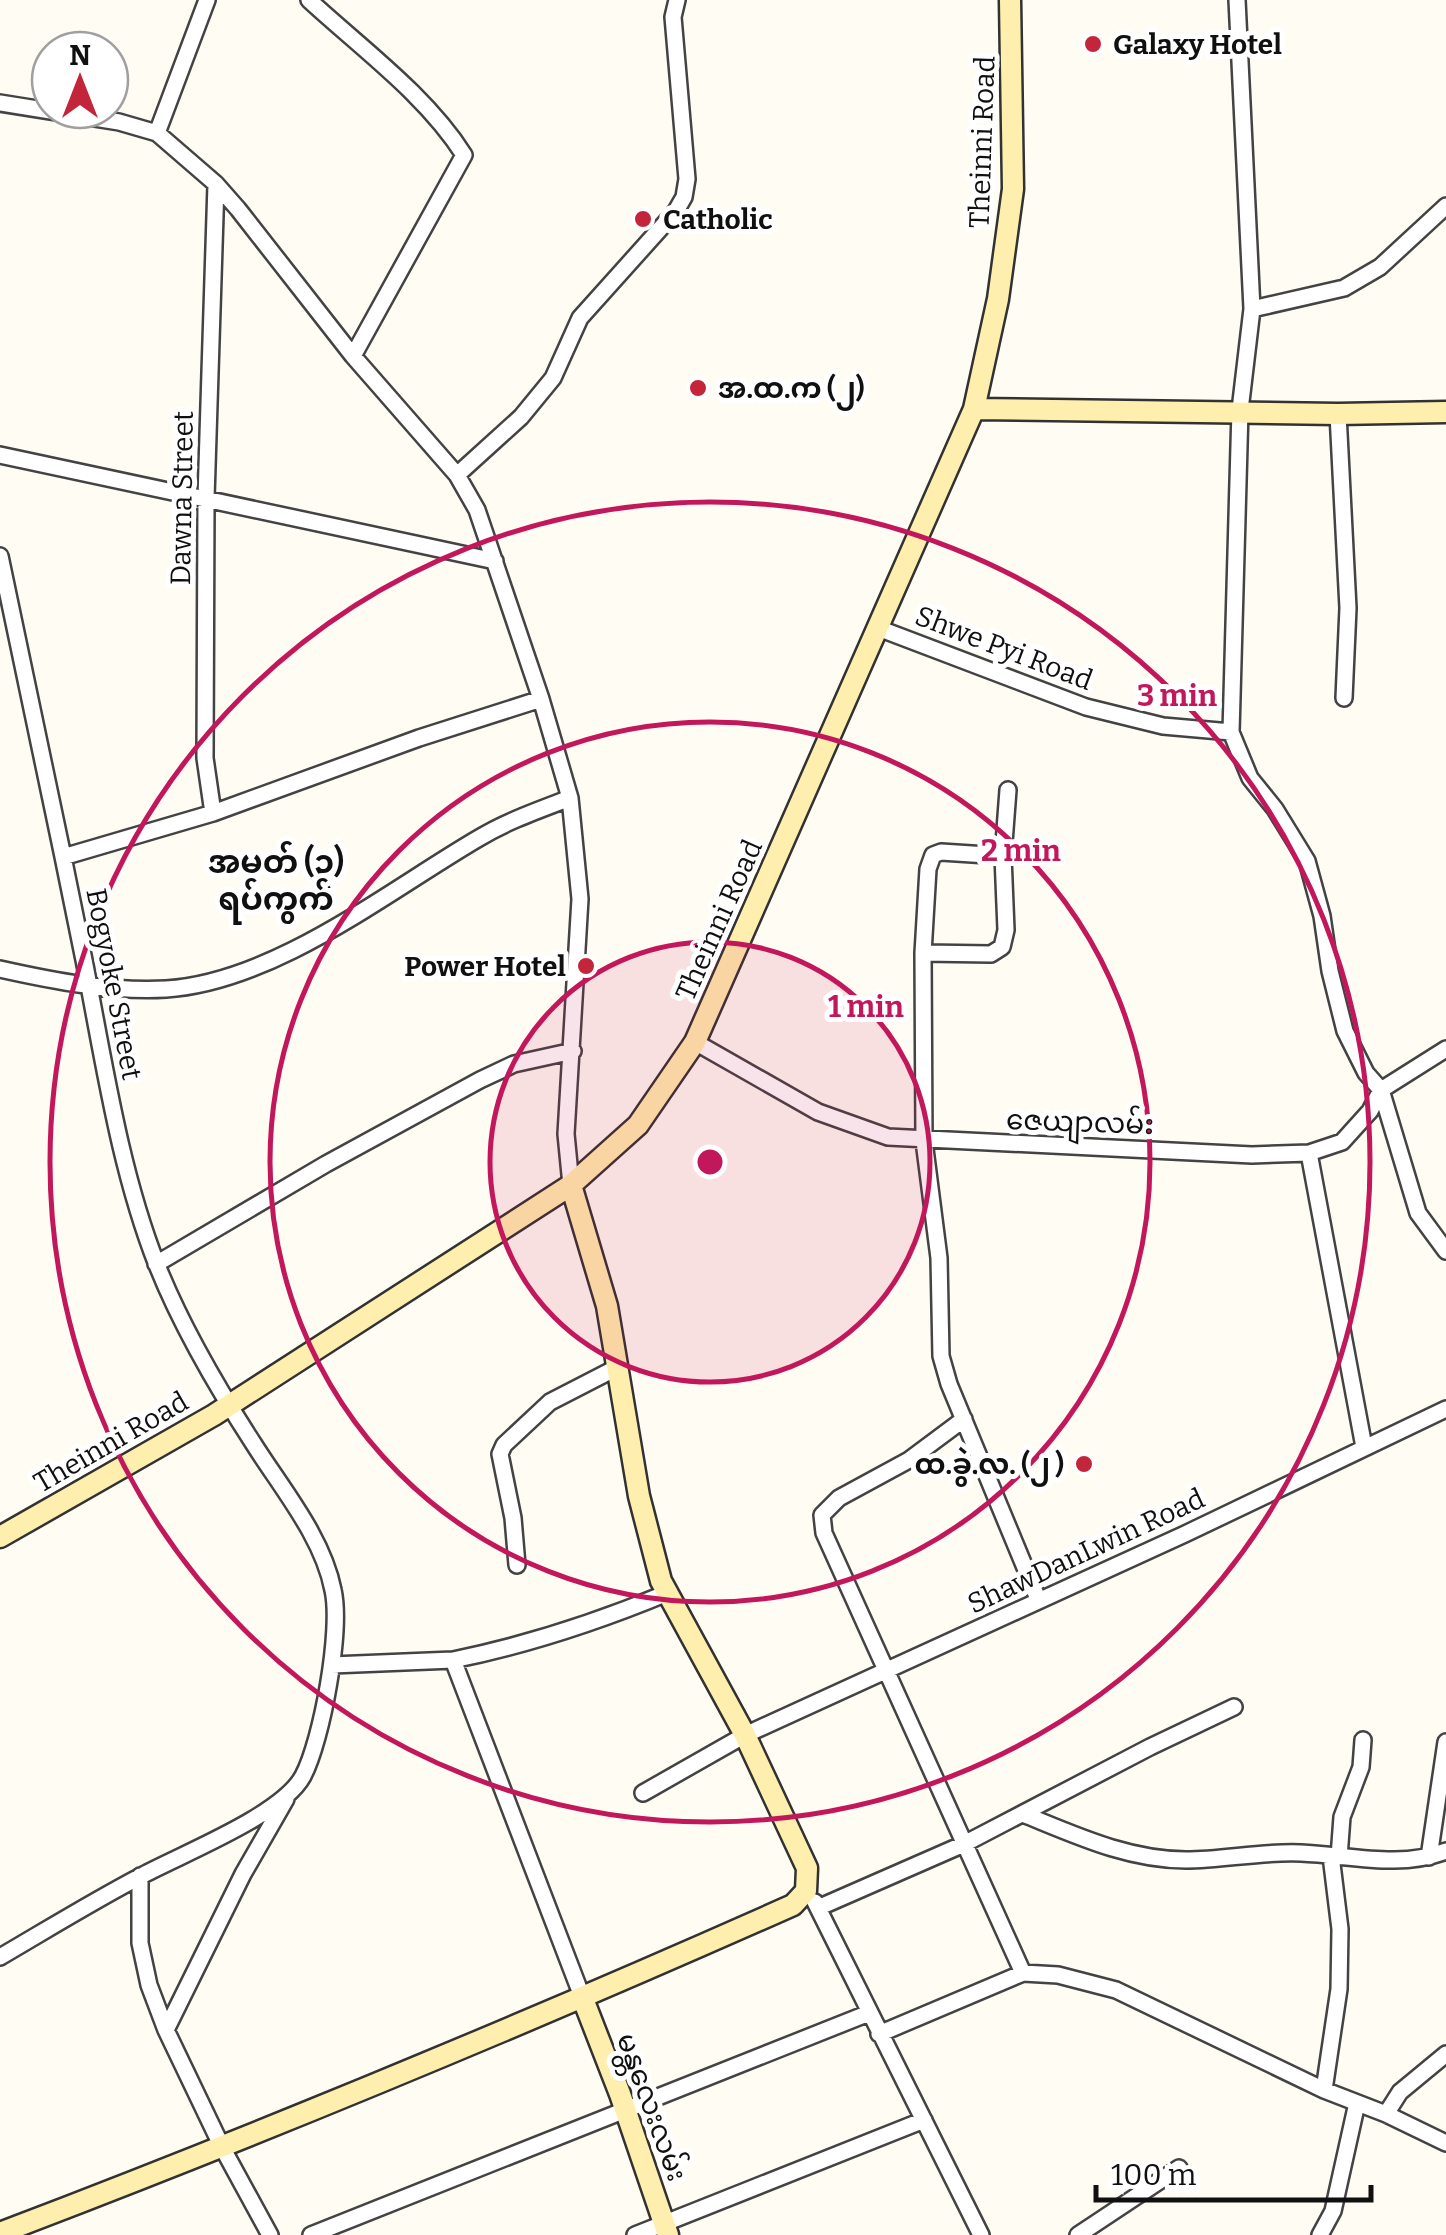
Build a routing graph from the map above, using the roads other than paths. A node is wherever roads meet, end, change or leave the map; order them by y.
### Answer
1 (207, 0) edge
2 (309, 0) edge
3 (678, 0) edge
4 (1010, 0) edge
5 (1237, 0) edge
6 (0, 103) edge
7 (157, 133) junction
8 (216, 184) junction
9 (1446, 206) edge
10 (1252, 309) junction
11 (352, 356) junction
12 (974, 409) junction
13 (1240, 410) junction
14 (1446, 412) edge
15 (1338, 414) junction
16 (0, 455) edge
17 (457, 475) junction
18 (206, 498) junction
19 (0, 556) edge
20 (495, 561) junction
21 (878, 628) junction
22 (1344, 698) dead end
23 (540, 699) junction
24 (1231, 732) junction
25 (1008, 790) dead end
26 (570, 798) junction
27 (212, 813) junction
28 (1002, 856) junction
29 (63, 857) junction
30 (923, 952) junction
31 (2, 972) edge
32 (89, 986) junction
33 (695, 1042) junction
34 (1446, 1049) edge
35 (573, 1051) junction
36 (1381, 1090) junction
37 (924, 1141) junction
38 (1309, 1153) junction
39 (571, 1185) junction
40 (1446, 1251) edge
41 (156, 1264) junction
42 (618, 1367) junction
43 (229, 1406) junction
44 (1446, 1410) edge
45 (964, 1419) junction
46 (1364, 1447) junction
47 (0, 1537) edge
48 (516, 1566) dead end
49 (667, 1593) junction
50 (1038, 1599) junction
51 (453, 1660) junction
52 (332, 1664) junction
53 (887, 1670) junction
54 (1234, 1708) dead end
55 (744, 1734) junction
56 (1363, 1740) dead end
57 (1446, 1742) edge
58 (643, 1793) dead end
59 (288, 1795) junction
60 (1024, 1814) junction
61 (964, 1844) junction
62 (1446, 1850) edge
63 (1335, 1856) junction
64 (1429, 1857) junction
65 (140, 1876) junction
66 (813, 1899) junction
67 (0, 1956) edge
68 (1024, 1973) junction
69 (582, 1998) junction
70 (869, 2013) junction
71 (166, 2030) junction
72 (879, 2034) junction
73 (1446, 2054) edge
74 (1324, 2090) junction
75 (1356, 2103) junction
76 (624, 2111) junction
77 (1386, 2114) junction
78 (924, 2120) junction
79 (1446, 2143) edge
80 (222, 2146) junction
81 (1179, 2168) dead end
82 (666, 2229) edge
83 (0, 2233) edge
84 (270, 2235) edge
85 (311, 2235) edge
86 (636, 2235) edge
87 (981, 2235) edge
88 (1078, 2235) edge
89 (1320, 2235) edge

1 - 7 street
2 - 11 street
3 - 17 street
4 - 12 main road, Theinni Road
5 - 10 street
6 - 7 street
7 - 8 street
8 - 11 street
8 - 18 street, Dawna Street
9 - 10 street
10 - 13 street
11 - 17 street
12 - 13 main road
12 - 21 main road, Theinni Road
13 - 15 main road
13 - 24 street
14 - 15 main road
15 - 22 street
16 - 18 street
17 - 20 street
18 - 20 street
18 - 27 street, Dawna Street
19 - 29 street, Bogyoke Street
20 - 23 street
21 - 24 street, Shwe Pyi Road
21 - 33 main road, Theinni Road
23 - 26 street
23 - 27 street
24 - 36 street
25 - 28 street
26 - 32 street
26 - 35 street
27 - 29 street
28 - 30 street
28 - 30 street
29 - 32 street, Bogyoke Street
30 - 37 street
31 - 32 street
32 - 41 street, Bogyoke Street
33 - 37 street, ဇေယျာလမ်း
33 - 39 main road, Theinni Road
34 - 36 street, ဇေယျာလမ်း
35 - 39 street
35 - 41 street
36 - 38 street, ဇေယျာလမ်း
36 - 40 street
37 - 38 street, ဇေယျာလမ်း
37 - 45 street
38 - 46 street
39 - 42 main road
39 - 43 main road, Theinni Road
41 - 43 street, Bogyoke Street
42 - 48 street
42 - 49 main road
43 - 47 main road, Theinni Road
43 - 52 street, Bogyoke Street
44 - 46 street, ShawDanLwin Road
45 - 50 street
45 - 53 street
46 - 50 street, ShawDanLwin Road
49 - 51 street
49 - 55 main road
50 - 53 street, ShawDanLwin Road
51 - 52 street
51 - 69 street
52 - 59 street, Bogyoke Street
53 - 55 street, ShawDanLwin Road
53 - 61 street
54 - 60 street
55 - 58 street, ShawDanLwin Road
55 - 66 main road
56 - 63 street
57 - 64 street
59 - 65 street
59 - 71 street, Bogyoke Street
60 - 61 street
60 - 63 street
61 - 66 street
61 - 68 street
62 - 64 street
63 - 64 street
63 - 74 street
65 - 67 street
65 - 71 street
66 - 69 main road
66 - 70 street
68 - 72 street
68 - 74 street
69 - 76 main road, မန္တလေးလမ်း
69 - 80 main road
70 - 72 street
70 - 76 street
71 - 80 street
72 - 78 street
73 - 77 street
74 - 75 street
75 - 77 street
75 - 89 street
76 - 82 main road, မန္တလေးလမ်း
76 - 85 street
77 - 79 street
78 - 82 street
78 - 87 street
80 - 83 main road
80 - 84 street
81 - 88 street
82 - 86 street

